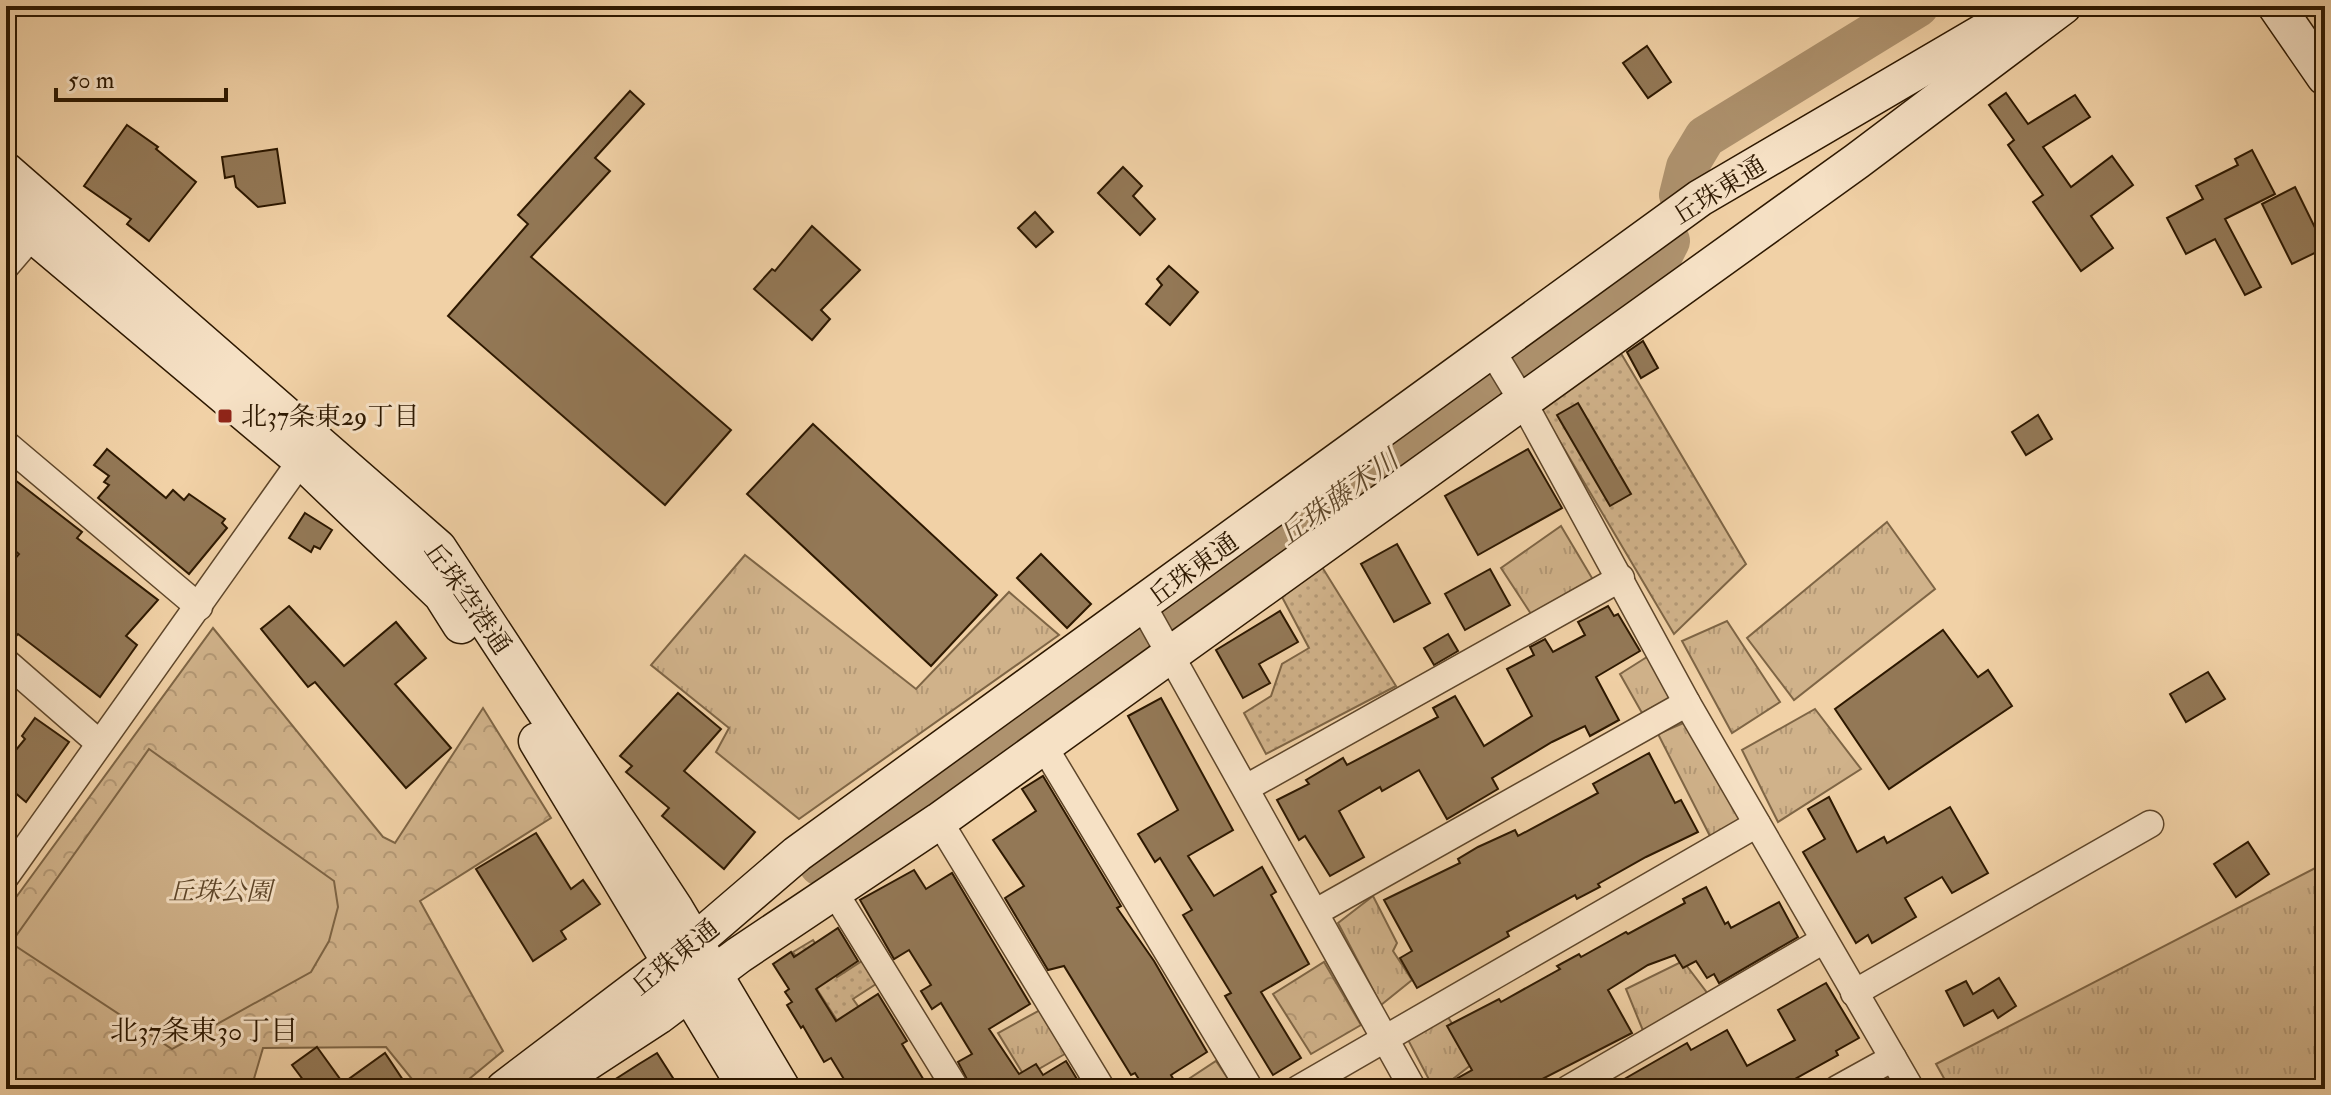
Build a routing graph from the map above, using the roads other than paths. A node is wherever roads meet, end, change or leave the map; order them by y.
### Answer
1 (2028, 6) edge
2 (2063, 6) edge
3 (2276, 6) edge
4 (2325, 77) edge
5 (6, 171) edge
6 (6, 212) edge
7 (44, 223) junction
8 (6, 266) edge
9 (1492, 351) junction
10 (1523, 402) junction
11 (6, 444) edge
12 (308, 450) junction
13 (1621, 578) junction
14 (1143, 606) junction
15 (199, 607) junction
16 (1169, 653) junction
17 (6, 662) edge
18 (1687, 703) junction
19 (99, 743) junction
20 (1043, 745) junction
21 (1246, 788) junction
22 (939, 821) junction
23 (1757, 824) junction
24 (2150, 824) dead end
25 (15, 843) edge
26 (6, 876) edge
27 (835, 893) junction
28 (1316, 912) junction
29 (1824, 940) junction
30 (682, 953) junction
31 (702, 984) junction
32 (1854, 993) junction
33 (1386, 1041) junction
34 (1893, 1058) junction
35 (558, 1086) edge
36 (504, 1089) edge
37 (747, 1089) edge
38 (782, 1089) edge
39 (956, 1089) edge
40 (1102, 1089) edge
41 (1250, 1089) edge
42 (1298, 1089) edge
43 (1413, 1089) edge
44 (1568, 1089) edge
45 (1837, 1089) edge
46 (1911, 1089) edge

1 - 9 street, 丘珠東通
2 - 10 street, 丘珠東通
3 - 4 street
5 - 7 street, 丘珠空港通
6 - 7 street, 丘珠空港通
7 - 8 street
7 - 12 street, 丘珠空港通
9 - 10 street
9 - 14 street, 丘珠東通
10 - 13 street
10 - 16 street, 丘珠東通
11 - 15 street
12 - 15 street
12 - 30 street, 丘珠空港通
13 - 18 street
13 - 21 street
14 - 16 street
14 - 30 street, 丘珠東通
15 - 19 street
16 - 20 street, 丘珠東通
16 - 21 street
17 - 19 street
18 - 23 street
18 - 28 street
19 - 25 street
20 - 22 street, 丘珠東通
20 - 41 street
21 - 28 street
22 - 27 street, 丘珠東通
22 - 40 street
23 - 29 street
23 - 33 street
24 - 32 street
25 - 26 street
27 - 31 street, 丘珠東通
27 - 39 street
28 - 33 street
29 - 32 street
29 - 44 street
30 - 31 street, 丘珠空港通
30 - 36 street, 丘珠東通
31 - 35 street, 丘珠東通
31 - 37 street, 丘珠空港通
31 - 38 street, 丘珠空港通
32 - 34 street
33 - 42 street
33 - 43 street
34 - 45 street
34 - 46 street

